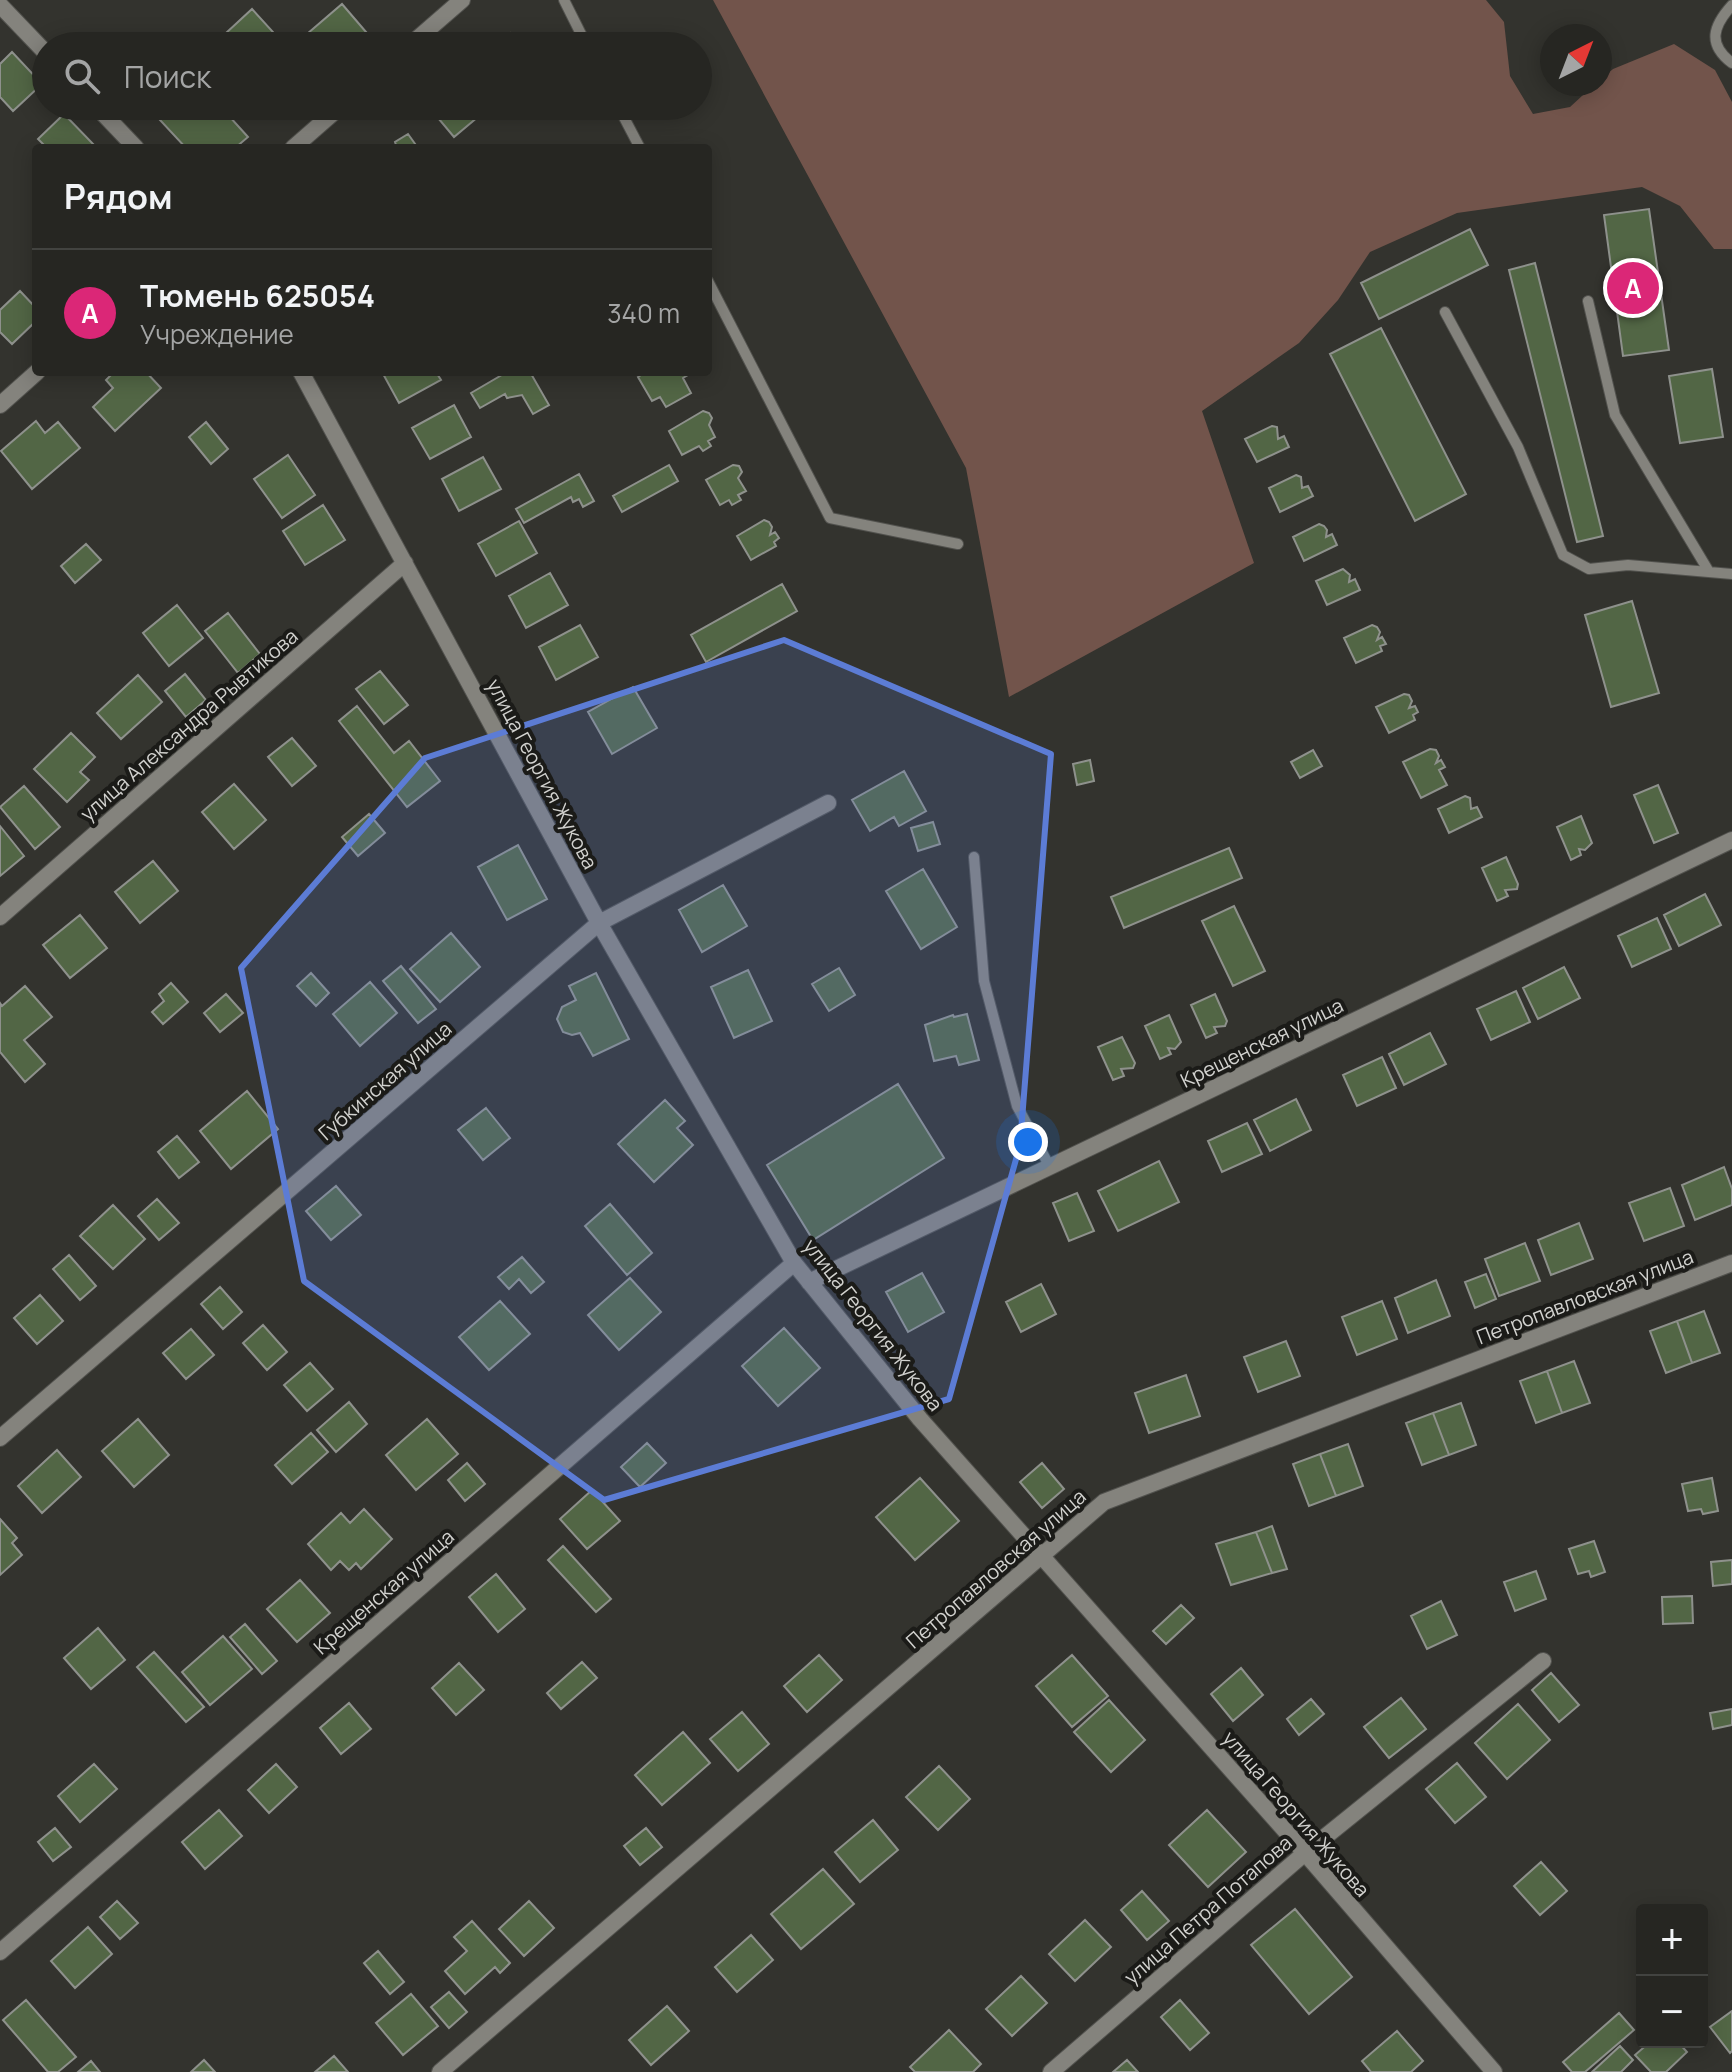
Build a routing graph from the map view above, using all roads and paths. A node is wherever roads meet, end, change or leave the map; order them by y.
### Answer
1 (462, 0) edge
2 (564, 0) edge
3 (0, 5) edge
4 (1732, 5) edge
5 (425, 32) edge
6 (580, 32) edge
7 (32, 38) edge
8 (1732, 63) edge
9 (109, 120) edge
10 (325, 120) edge
11 (625, 120) edge
12 (132, 144) edge
13 (298, 144) edge
14 (638, 144) edge
15 (712, 289) edge
16 (1588, 301) dead end
17 (1445, 312) dead end
18 (33, 376) edge
19 (303, 376) edge
20 (0, 405) edge
21 (958, 544) dead end
22 (405, 563) junction
23 (1708, 570) junction
24 (1732, 574) edge
25 (828, 803) dead end
26 (1732, 840) edge
27 (974, 857) dead end
28 (0, 917) edge
29 (599, 923) junction
30 (1050, 1167) junction
31 (794, 1263) junction
32 (1732, 1263) edge
33 (809, 1282) junction
34 (0, 1438) edge
35 (1042, 1556) junction
36 (1543, 1661) dead end
37 (1305, 1853) junction
38 (0, 1952) edge
39 (440, 2072) edge
40 (1051, 2072) edge
41 (1494, 2072) edge

1 - 5 street
2 - 6 lane
3 - 7 street
4 - 8 lane
9 - 12 street
10 - 13 street
11 - 14 lane
15 - 21 lane
16 - 23 lane
17 - 23 lane
18 - 20 street
19 - 22 street, улица Георгия Жукова
22 - 28 street, улица Александра Рывтикова
22 - 29 street, улица Георгия Жукова
23 - 24 lane
25 - 29 street, Губкинская улица
26 - 30 street, Крещенская улица
27 - 30 lane
29 - 31 street, улица Георгия Жукова
29 - 34 street, Губкинская улица
30 - 33 street, Крещенская улица
31 - 33 street, улица Георгия Жукова
31 - 38 street, Крещенская улица
32 - 35 street, Петропавловская улица
33 - 35 street, улица Георгия Жукова
35 - 37 street, улица Георгия Жукова
35 - 39 street, Петропавловская улица
36 - 37 street, улица Петра Потапова
37 - 40 street, улица Петра Потапова
37 - 41 street, улица Георгия Жукова

